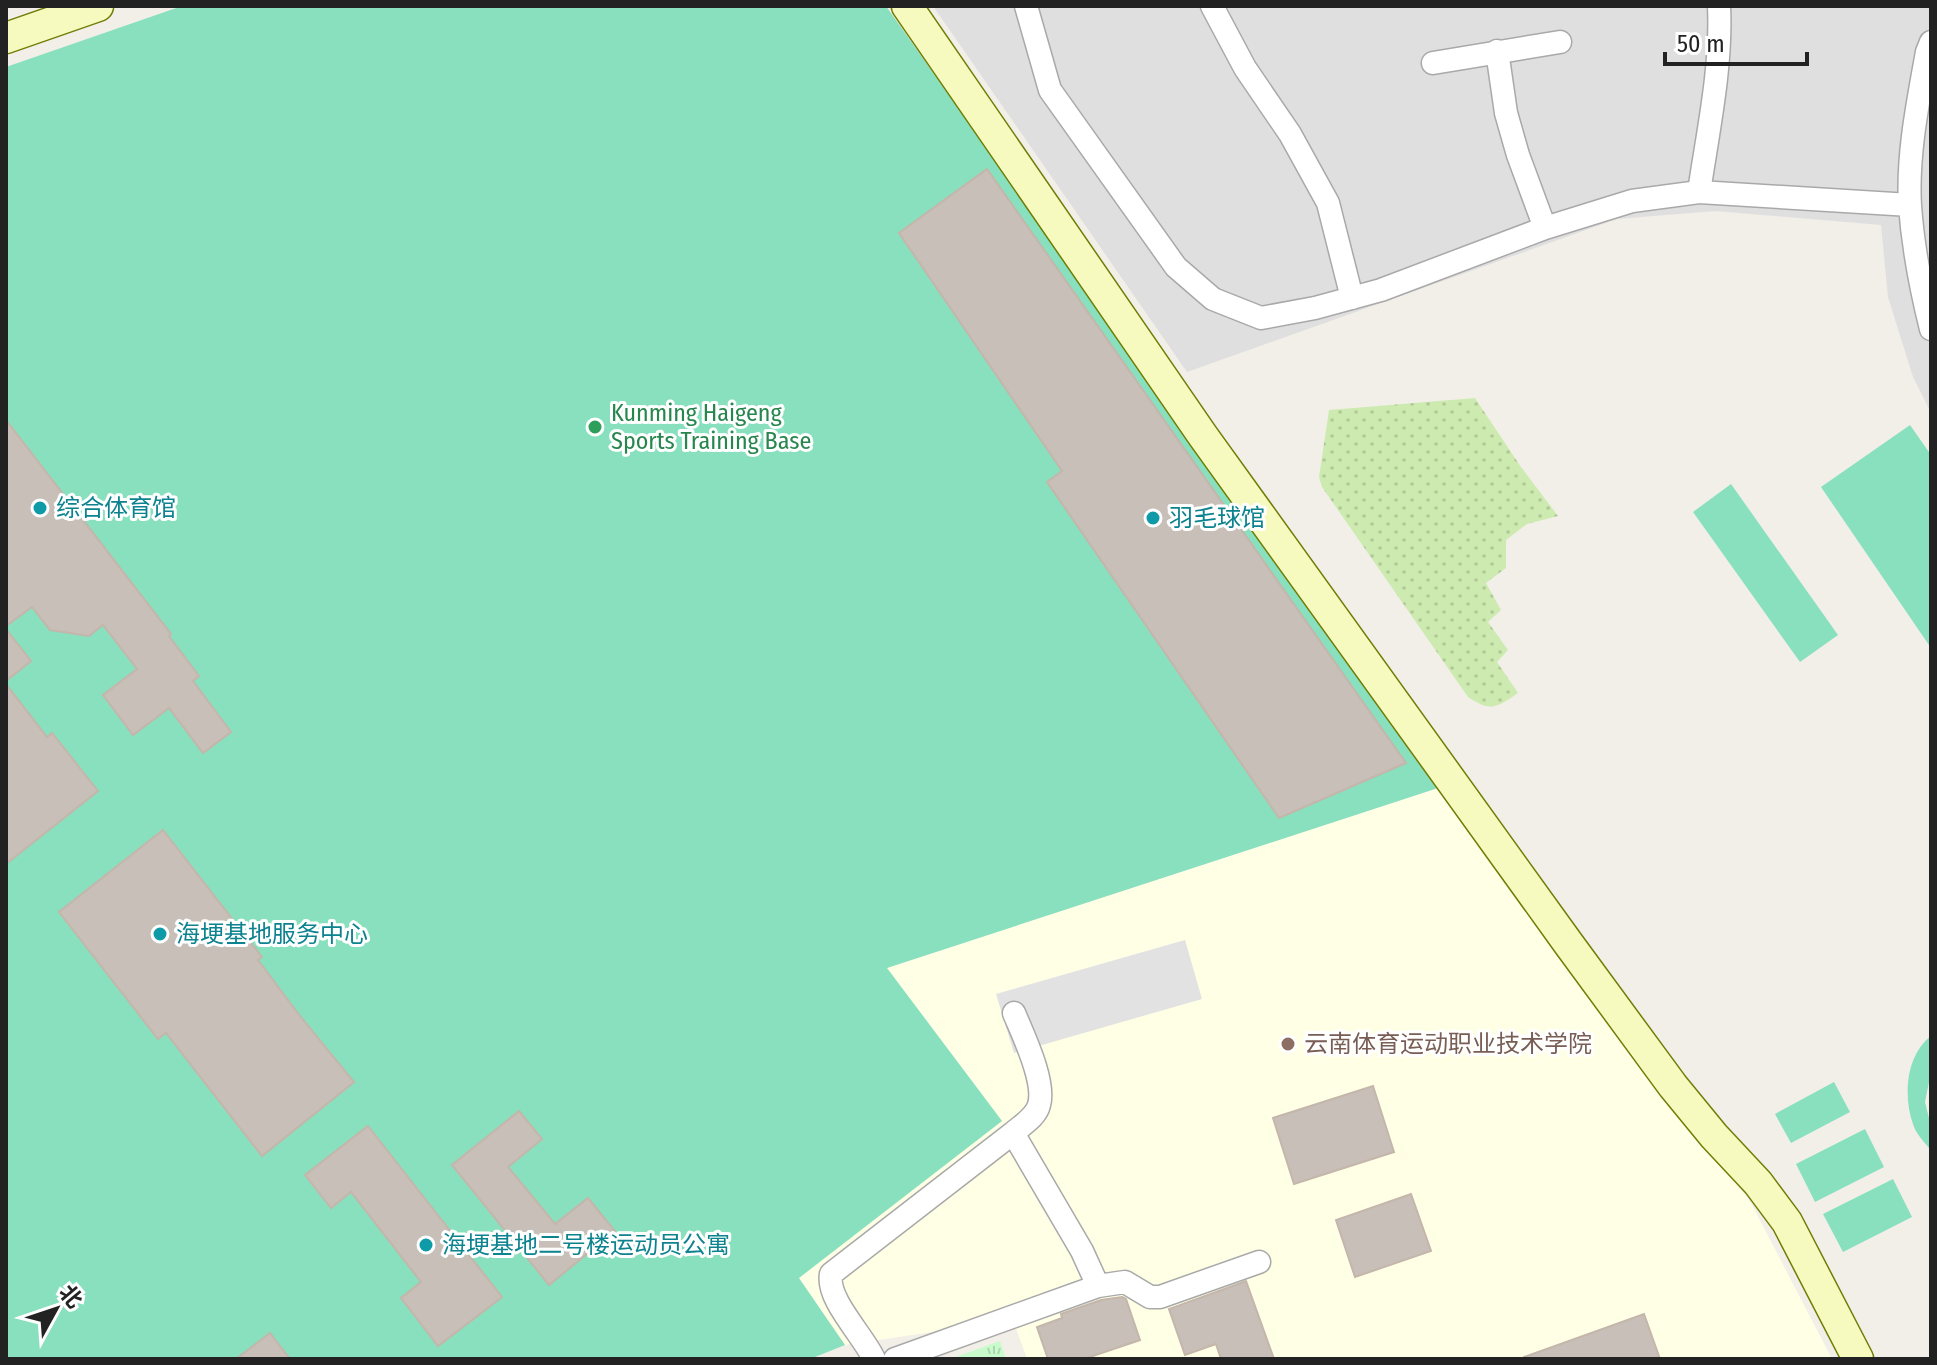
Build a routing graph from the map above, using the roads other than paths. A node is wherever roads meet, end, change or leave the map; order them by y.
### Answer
1 (48, 6) edge
2 (98, 6) edge
3 (907, 6) edge
4 (1026, 6) edge
5 (1212, 6) edge
6 (1719, 6) edge
7 (6, 21) edge
8 (6, 38) edge
9 (1560, 42) dead end
10 (1931, 42) edge
11 (1497, 51) junction
12 (1433, 63) dead end
13 (1699, 192) junction
14 (1910, 205) junction
15 (1545, 228) junction
16 (1927, 292) edge
17 (1352, 298) junction
18 (1931, 329) edge
19 (1014, 1013) dead end
20 (1013, 1133) junction
21 (1259, 1262) dead end
22 (1098, 1286) junction
23 (874, 1359) edge
24 (895, 1359) edge
25 (1858, 1359) edge

1 - 7 street
2 - 8 street
3 - 25 street
4 - 17 street
5 - 17 street
6 - 13 street
9 - 11 street
10 - 14 street
11 - 12 street
11 - 15 street
13 - 14 street
13 - 15 street
14 - 16 street
15 - 17 street
16 - 18 street
19 - 20 street
20 - 22 street
20 - 23 street
21 - 22 street
22 - 24 street

